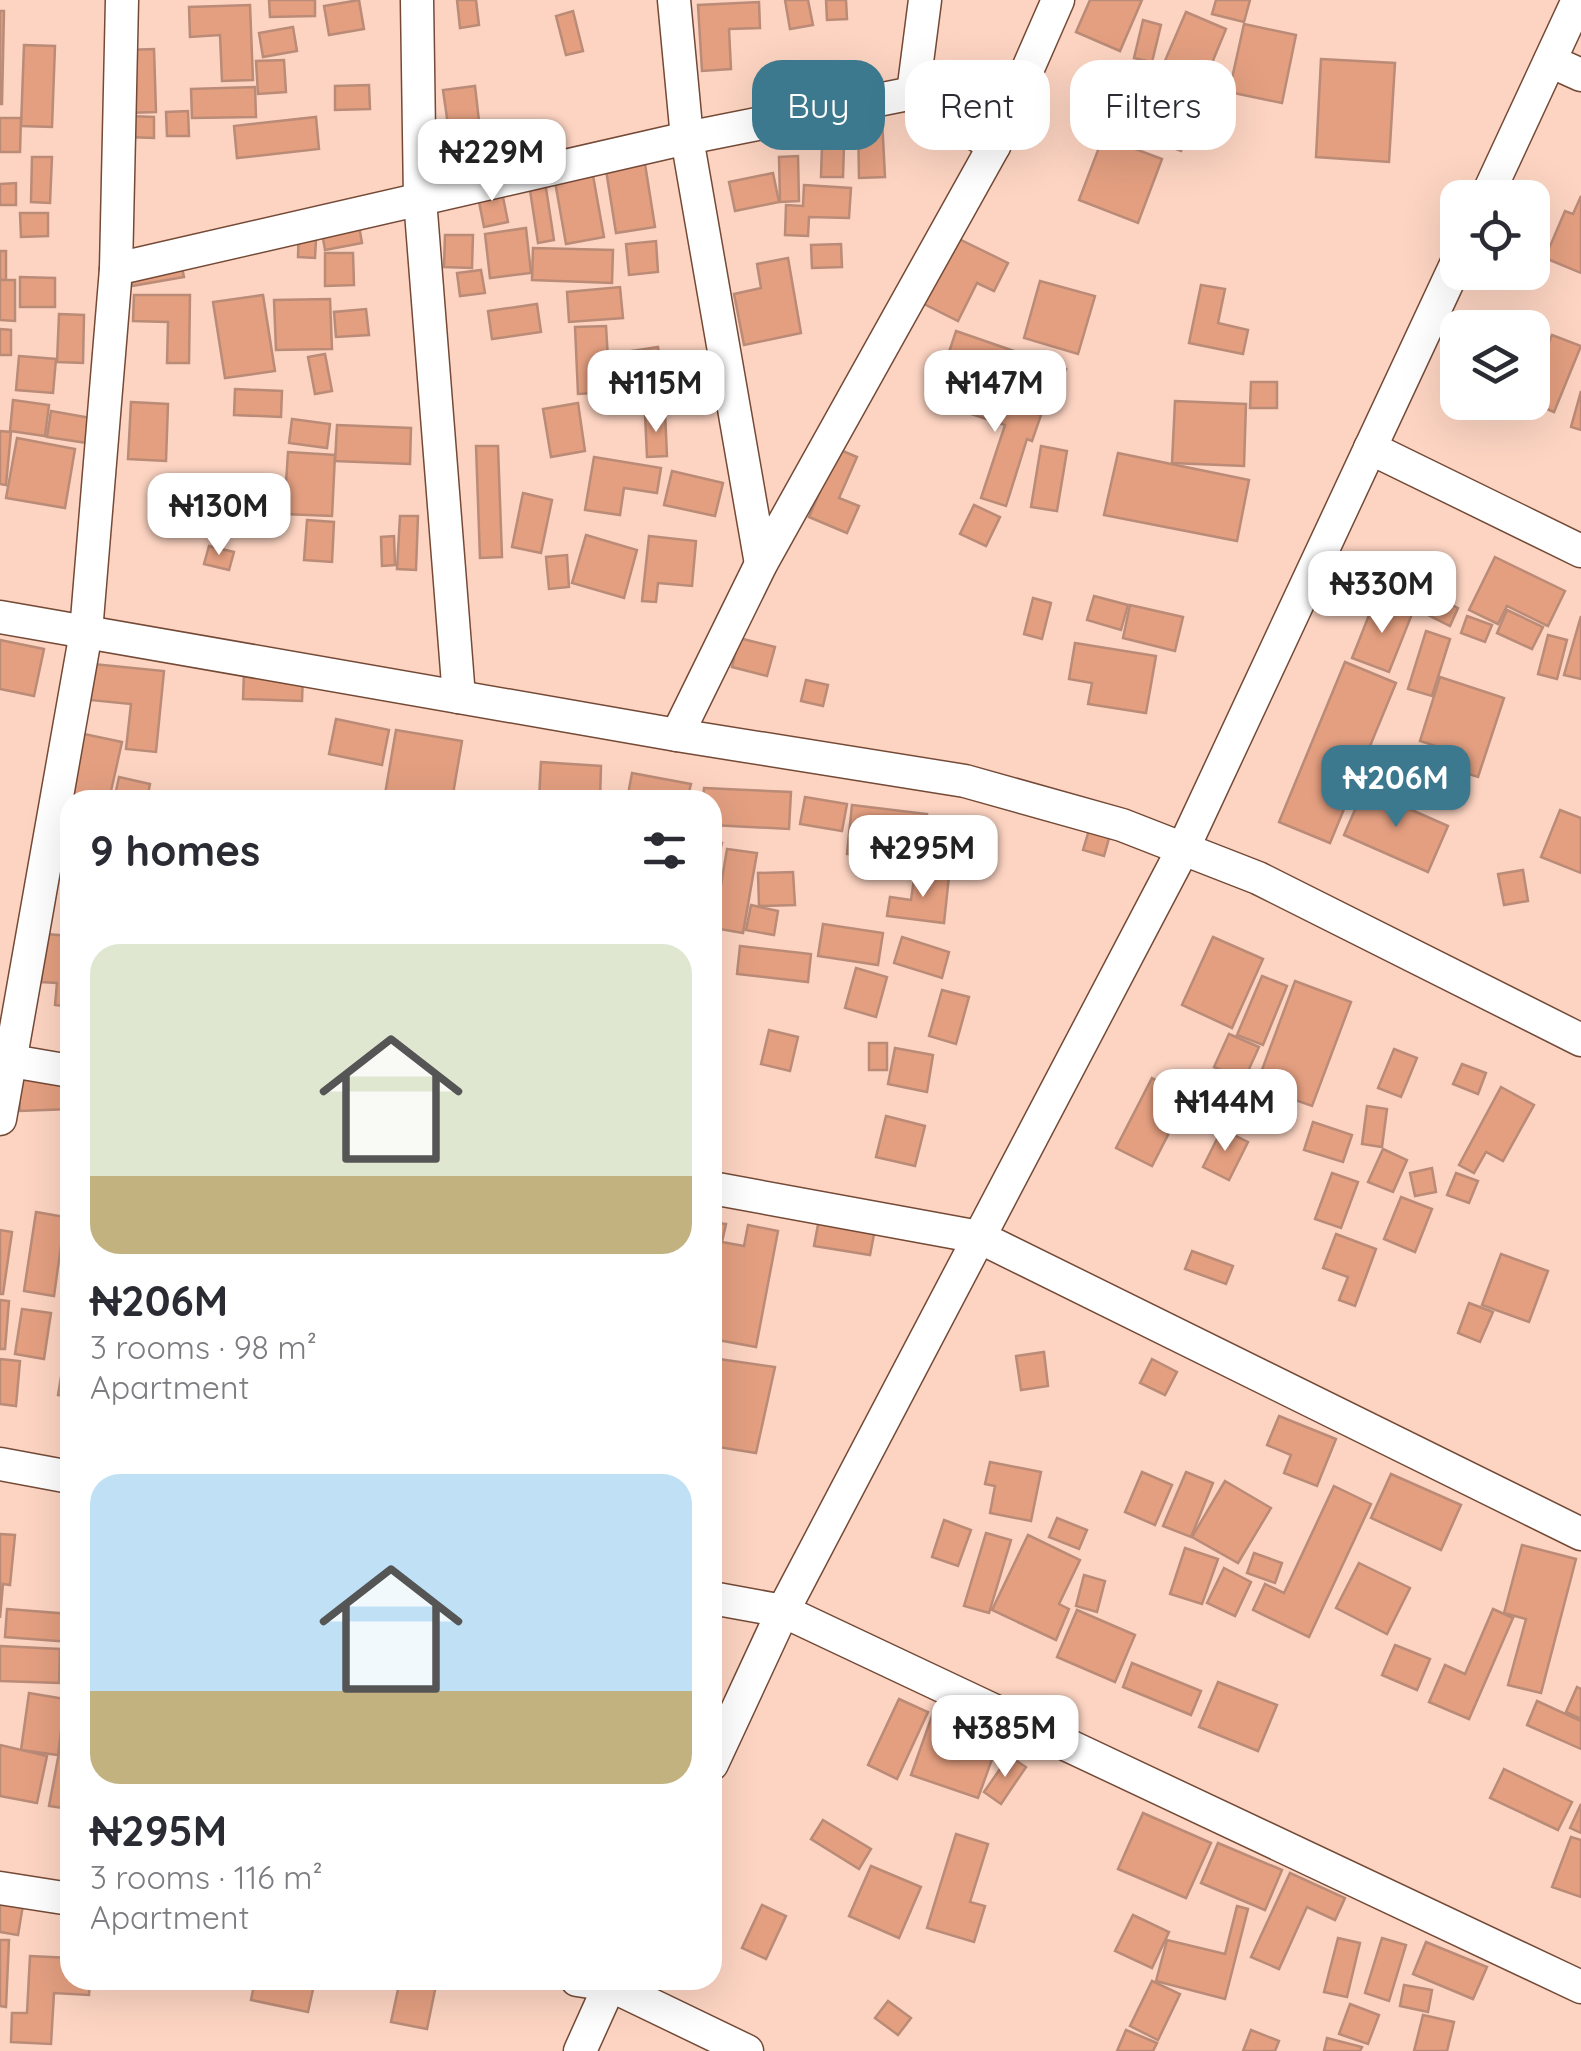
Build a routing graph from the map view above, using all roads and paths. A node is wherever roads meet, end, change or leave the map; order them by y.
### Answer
1 (122, 0) edge
2 (417, 0) edge
3 (674, 0) edge
4 (925, 0) edge
5 (1058, 0) edge
6 (1578, 0) edge
7 (917, 60) edge
8 (1032, 60) edge
9 (1550, 61) junction
10 (1581, 75) edge
11 (905, 95) edge
12 (687, 138) junction
13 (992, 150) edge
14 (1494, 180) edge
15 (420, 199) junction
16 (116, 270) junction
17 (1444, 290) edge
18 (1370, 448) junction
19 (1581, 551) edge
20 (761, 564) junction
21 (0, 617) edge
22 (86, 632) junction
23 (459, 696) junction
24 (677, 735) junction
25 (1183, 849) junction
26 (1581, 1040) edge
27 (5, 1060) edge
28 (60, 1069) edge
29 (0, 1118) edge
30 (722, 1190) edge
31 (979, 1237) junction
32 (0, 1464) edge
33 (60, 1475) edge
34 (1581, 1534) edge
35 (722, 1600) edge
36 (784, 1611) junction
37 (722, 1743) edge
38 (0, 1888) edge
39 (60, 1897) edge
40 (1581, 1986) edge
41 (608, 1990) edge
42 (625, 1990) edge
43 (580, 2051) edge
44 (747, 2051) edge

1 - 16 street
2 - 15 street
3 - 12 street
4 - 7 street
5 - 8 street
6 - 9 street
9 - 10 street
9 - 14 street
11 - 12 street
12 - 15 street
12 - 20 street
13 - 20 street
15 - 16 street
15 - 23 street
16 - 22 street
17 - 18 street
18 - 19 street
18 - 25 street
20 - 24 street
21 - 22 street
22 - 23 street
22 - 27 street
23 - 24 street
24 - 25 street
25 - 26 street
25 - 31 street
27 - 28 street
27 - 29 street
30 - 31 street
31 - 34 street
31 - 36 street
32 - 33 street
35 - 36 street
36 - 37 street
36 - 40 street
38 - 39 street
41 - 43 street
42 - 44 street

